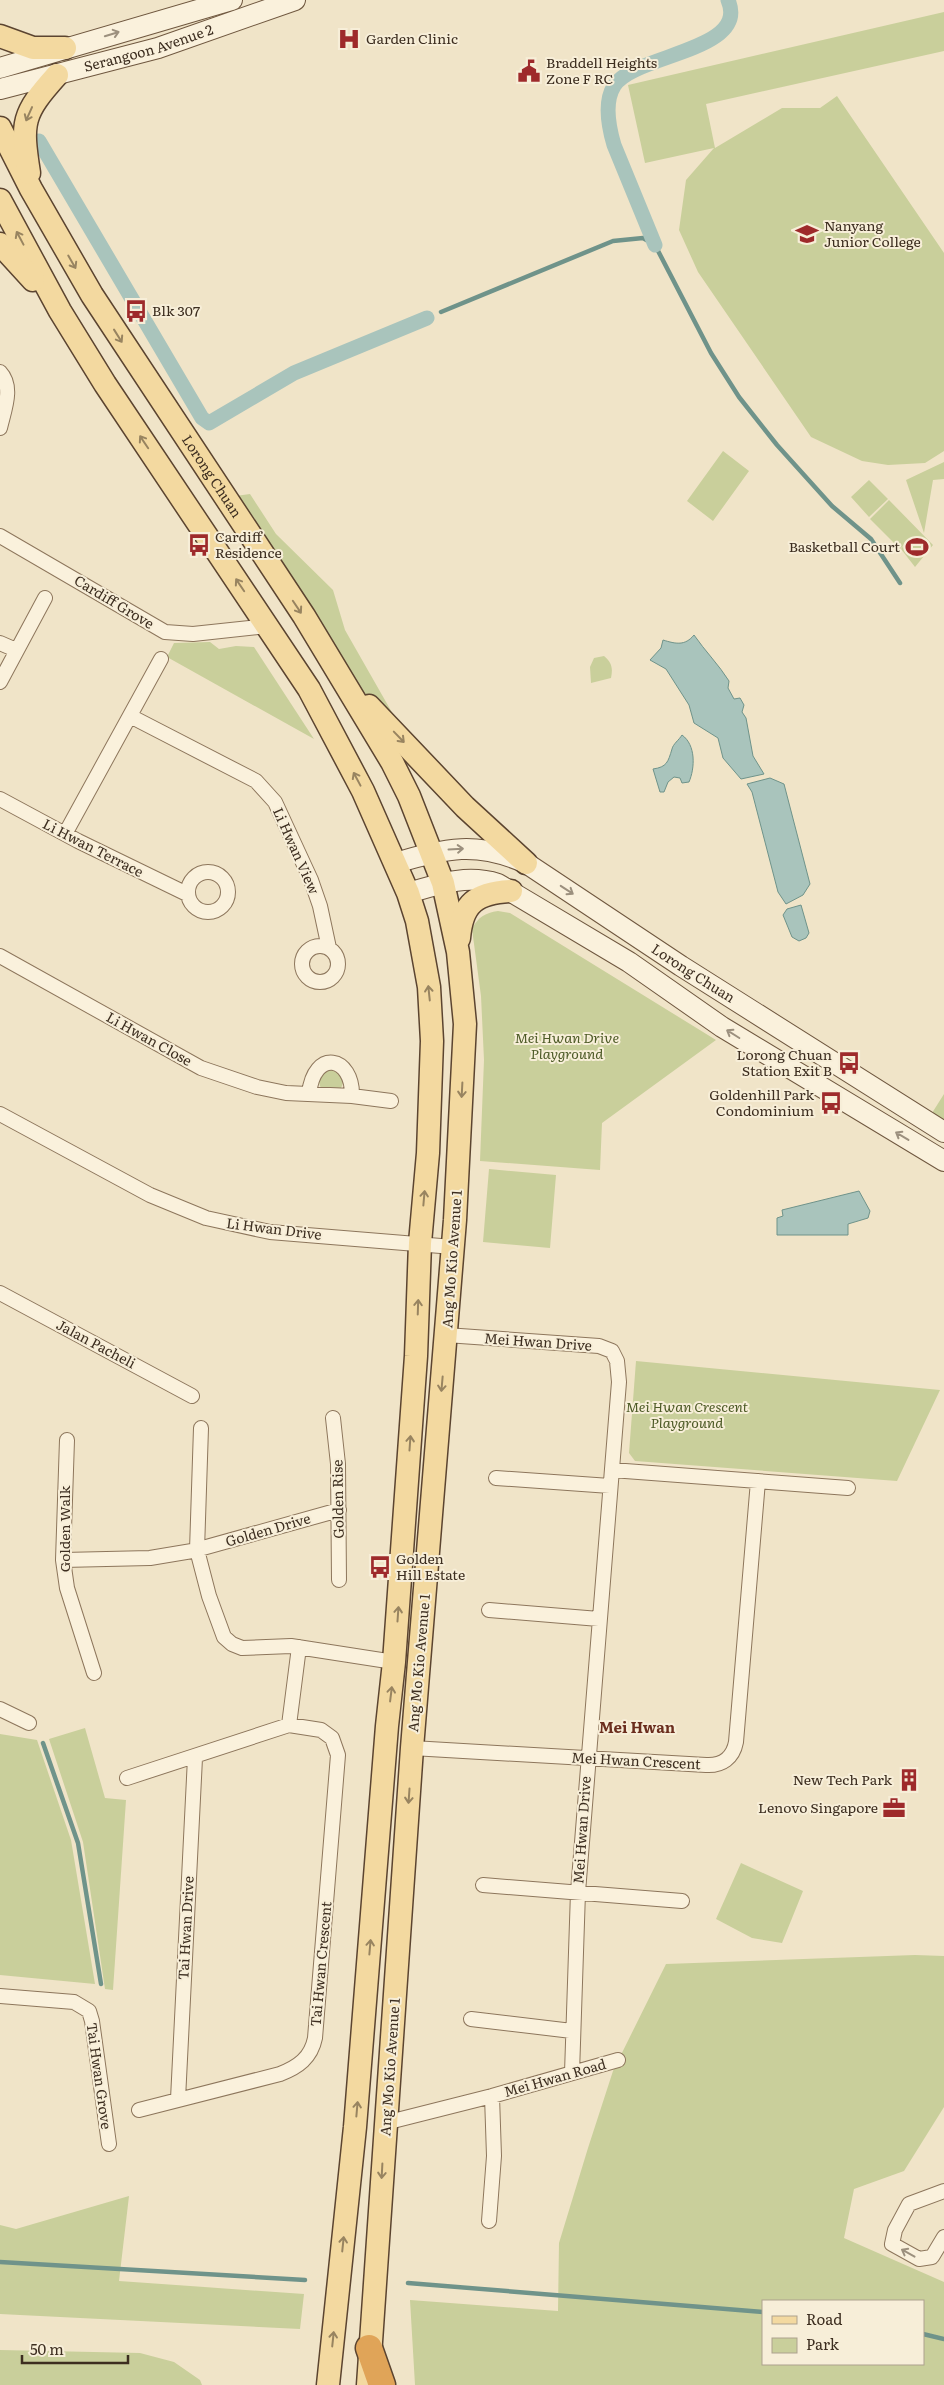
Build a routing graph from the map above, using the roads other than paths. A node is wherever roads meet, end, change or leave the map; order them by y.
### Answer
1 (232, 0) edge
2 (295, 0) edge
3 (0, 36) edge
4 (65, 48) junction
5 (0, 68) edge
6 (57, 75) junction
7 (0, 89) edge
8 (0, 128) edge
9 (31, 189) junction
10 (0, 200) edge
11 (0, 244) edge
12 (60, 311) junction
13 (0, 372) edge
14 (0, 428) edge
15 (0, 536) edge
16 (45, 598) dead end
17 (267, 626) junction
18 (0, 643) edge
19 (16, 650) junction
20 (161, 659) dead end
21 (340, 677) junction
22 (0, 682) edge
23 (130, 716) junction
24 (0, 799) edge
25 (65, 834) junction
26 (432, 852) junction
27 (396, 863) junction
28 (526, 863) junction
29 (443, 883) junction
30 (511, 891) junction
31 (408, 893) junction
32 (187, 894) dead end
33 (329, 948) dead end
34 (458, 952) junction
35 (0, 956) edge
36 (711, 984) junction
37 (700, 1012) junction
38 (865, 1082) junction
39 (309, 1094) junction
40 (352, 1096) junction
41 (391, 1101) dead end
42 (850, 1105) junction
43 (0, 1114) edge
44 (944, 1132) edge
45 (944, 1162) edge
46 (420, 1243) junction
47 (453, 1247) junction
48 (0, 1292) edge
49 (446, 1335) junction
50 (192, 1396) dead end
51 (333, 1418) dead end
52 (200, 1428) dead end
53 (67, 1440) dead end
54 (612, 1470) junction
55 (496, 1478) dead end
56 (758, 1481) junction
57 (610, 1486) junction
58 (848, 1488) dead end
59 (339, 1510) junction
60 (197, 1550) junction
61 (63, 1560) junction
62 (339, 1580) dead end
63 (489, 1610) dead end
64 (599, 1619) junction
65 (298, 1647) junction
66 (394, 1662) junction
67 (94, 1673) dead end
68 (0, 1709) edge
69 (29, 1723) dead end
70 (289, 1726) junction
71 (412, 1748) junction
72 (195, 1758) junction
73 (588, 1758) junction
74 (127, 1778) dead end
75 (483, 1885) dead end
76 (578, 1892) junction
77 (682, 1901) dead end
78 (0, 1996) edge
79 (471, 2019) dead end
80 (572, 2031) junction
81 (618, 2060) dead end
82 (572, 2073) junction
83 (492, 2096) junction
84 (178, 2098) junction
85 (139, 2110) dead end
86 (385, 2123) junction
87 (109, 2144) dead end
88 (944, 2191) edge
89 (489, 2221) dead end
90 (944, 2236) edge
91 (369, 2348) junction
92 (328, 2385) edge
93 (368, 2385) edge
94 (382, 2385) edge

4 -> 1 main road, Serangoon Avenue 2
2 - 6 main road, Serangoon Avenue 2
3 - 4 main road
4 - 5 main road, Serangoon Avenue 2
6 - 7 main road, Serangoon Avenue 2
6 -> 9 main road
8 - 9 main road, Lorong Chuan
9 -> 21 main road, Lorong Chuan
12 -> 10 main road
11 - 12 main road
17 -> 12 main road
13 - 14 street
15 - 17 street, Cardiff Grove
16 - 19 street
27 -> 17 main road
18 - 19 street
19 - 22 street
20 - 23 street
21 - 26 main road, Lorong Chuan
21 -> 28 main road
23 - 25 street
23 - 33 street, Li Hwan View
24 - 25 street, Li Hwan Terrace
25 - 32 street, Li Hwan Terrace
26 - 27 main road, Lorong Chuan
26 -> 28 main road, Lorong Chuan
26 - 29 main road, Lorong Chuan
27 - 31 main road
28 -> 36 main road, Lorong Chuan
29 - 30 main road, Lorong Chuan
29 - 31 main road, Lorong Chuan
29 - 34 main road, Ang Mo Kio Avenue 1
30 - 34 main road
30 - 37 main road, Lorong Chuan
46 -> 31 main road, Ang Mo Kio Avenue 1
34 -> 47 main road, Ang Mo Kio Avenue 1
35 - 39 street, Li Hwan Close
36 - 37 main road
36 - 38 main road, Lorong Chuan
42 -> 37 main road, Lorong Chuan
38 - 42 main road
38 - 44 main road, Lorong Chuan
39 - 40 street, Li Hwan Close
39 - 40 street
40 - 41 street, Li Hwan Close
45 -> 42 main road, Lorong Chuan
43 - 46 street, Li Hwan Drive
46 - 47 street, Li Hwan Drive
66 -> 46 main road, Ang Mo Kio Avenue 1
47 - 49 main road, Ang Mo Kio Avenue 1
48 - 50 street, Jalan Pacheli
49 - 54 street, Mei Hwan Drive
49 -> 71 main road, Ang Mo Kio Avenue 1
51 - 59 street, Golden Rise
52 - 60 street
53 - 61 street, Golden Walk
54 - 56 street
54 - 57 street, Mei Hwan Drive
55 - 57 street
56 - 58 street
56 - 73 street, Mei Hwan Crescent
57 - 64 street, Mei Hwan Drive
59 - 60 street, Golden Drive
59 - 62 street, Golden Rise
60 - 61 street, Golden Drive
60 - 65 street
61 - 67 street, Golden Walk
63 - 64 street
64 - 73 street, Mei Hwan Drive
65 - 66 street
65 - 70 street
92 -> 66 main road, Ang Mo Kio Avenue 1
68 - 69 street
70 - 72 street, Tai Hwan Crescent
70 - 84 street, Tai Hwan Crescent
71 - 73 street, Mei Hwan Crescent
71 -> 86 main road, Ang Mo Kio Avenue 1
72 - 74 street, Tai Hwan Crescent
72 - 84 street, Tai Hwan Drive
73 - 76 street, Mei Hwan Drive
75 - 76 street, Mei Hwan Drive
76 - 77 street, Mei Hwan Drive
76 - 80 street, Mei Hwan Drive
78 - 87 street, Tai Hwan Grove
79 - 80 street
80 - 82 street, Mei Hwan Drive
81 - 82 street, Mei Hwan Road
82 - 83 street, Mei Hwan Road
83 - 86 street, Mei Hwan Road
83 - 89 street, Mei Hwan Road
84 - 85 street, Tai Hwan Crescent
86 -> 91 main road, Ang Mo Kio Avenue 1
90 -> 88 street
91 - 93 main road, Ang Mo Kio Avenue 1
91 - 94 highway

